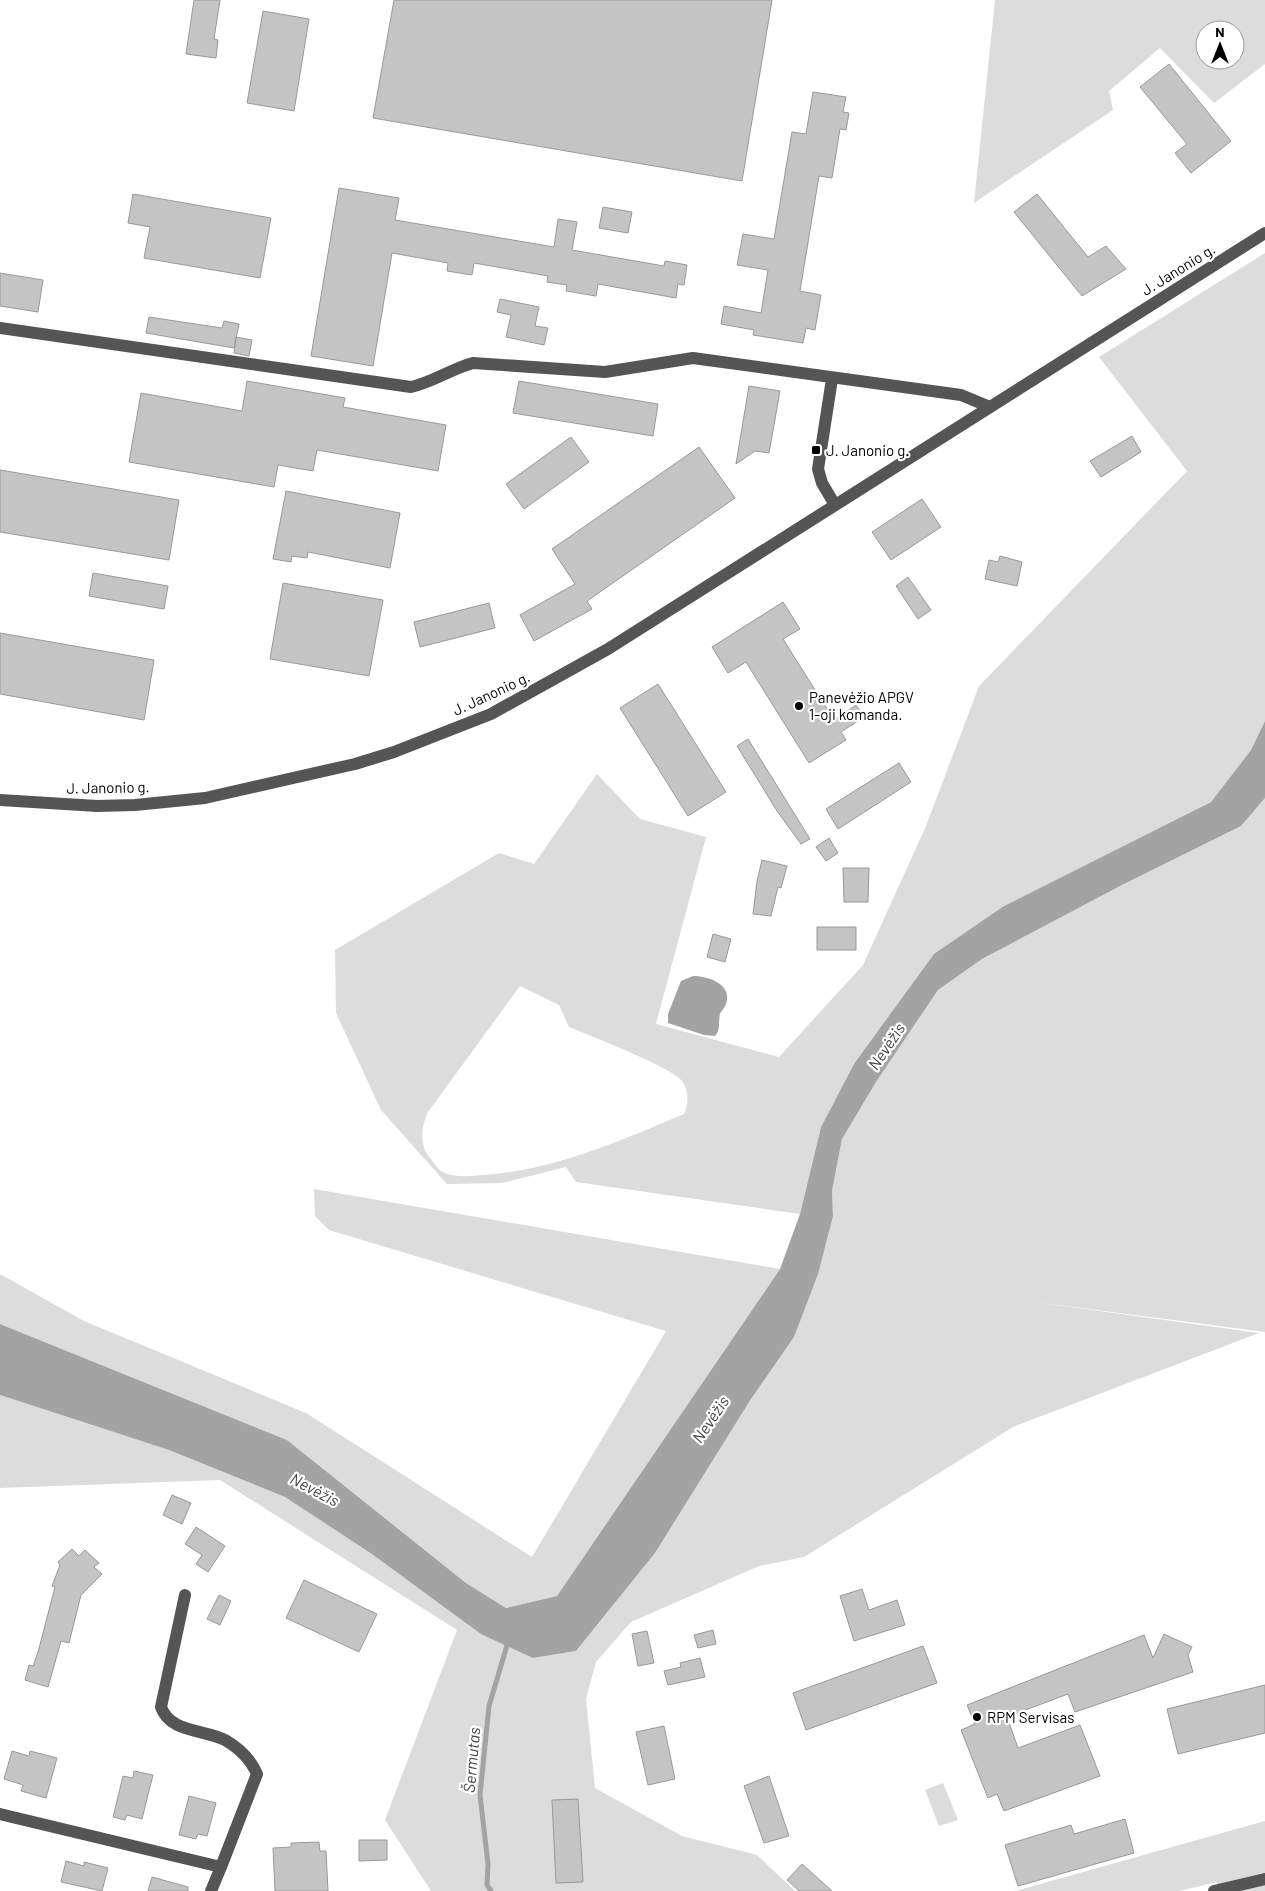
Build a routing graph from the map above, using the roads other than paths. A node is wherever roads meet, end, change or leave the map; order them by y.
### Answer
1 (1265, 233) edge
2 (0, 328) edge
3 (832, 379) junction
4 (990, 407) junction
5 (836, 505) junction
6 (0, 800) edge
7 (185, 1595) dead end
8 (0, 1814) edge
9 (221, 1867) junction
10 (1265, 1879) edge
11 (211, 1891) edge
12 (1214, 1891) edge

1 - 4 street, J. Janonio g.
2 - 3 street
3 - 4 street
3 - 5 street
4 - 5 street, J. Janonio g.
5 - 6 street, J. Janonio g.
7 - 9 street
8 - 9 street
9 - 11 street
10 - 12 street

